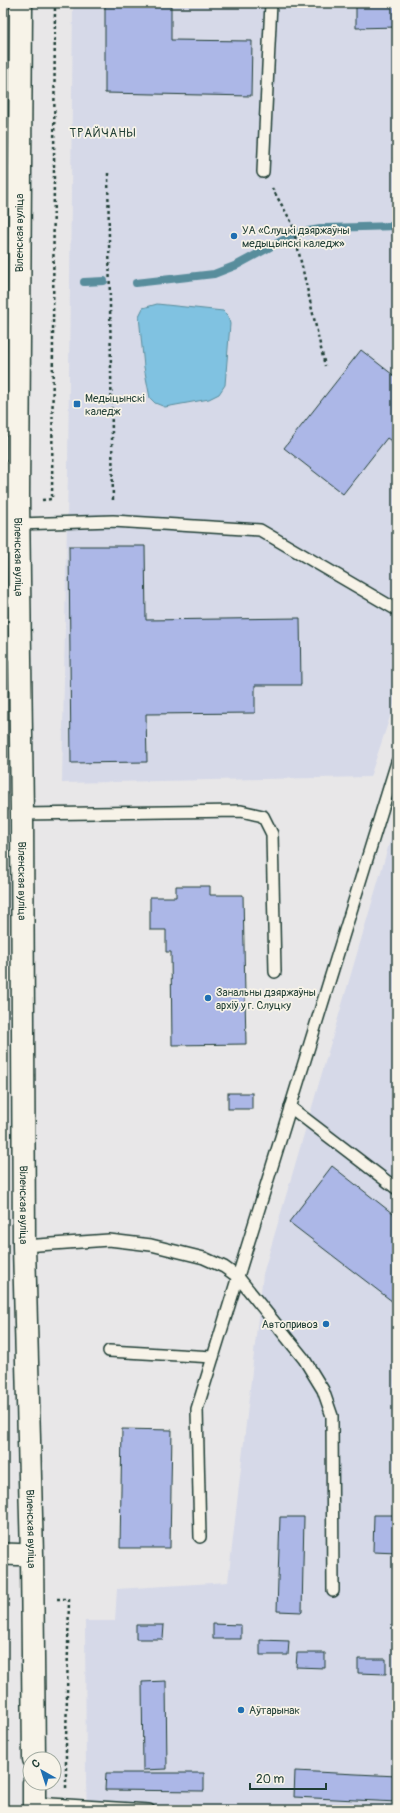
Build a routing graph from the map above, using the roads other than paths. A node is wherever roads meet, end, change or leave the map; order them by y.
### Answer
1 (21, 3) edge
2 (271, 3) edge
3 (263, 172) road end
4 (18, 524) junction
5 (397, 610) edge
6 (12, 649) edge
7 (397, 762) edge
8 (22, 814) junction
9 (275, 972) dead end
10 (290, 1107) junction
11 (397, 1189) edge
12 (24, 1246) junction
13 (238, 1277) junction
14 (109, 1351) dead end
15 (213, 1357) junction
16 (200, 1537) dead end
17 (3, 1554) edge
18 (32, 1555) junction
19 (333, 1591) dead end
20 (34, 1751) edge
21 (34, 1799) edge
22 (149, 1810) edge

1 - 4 main road, Віленская вуліца
2 - 3 lane
4 - 5 lane
4 - 6 main road, Віленская вуліца
6 - 8 main road, Віленская вуліца
7 - 10 lane
8 - 9 lane
8 - 12 main road, Віленская вуліца
10 - 11 lane
10 - 13 lane
12 - 13 lane
12 - 18 main road, Віленская вуліца
13 - 15 lane
13 - 19 lane
14 - 15 lane
15 - 16 lane
17 - 18 street
18 - 20 main road, Віленская вуліца
21 - 22 lane

